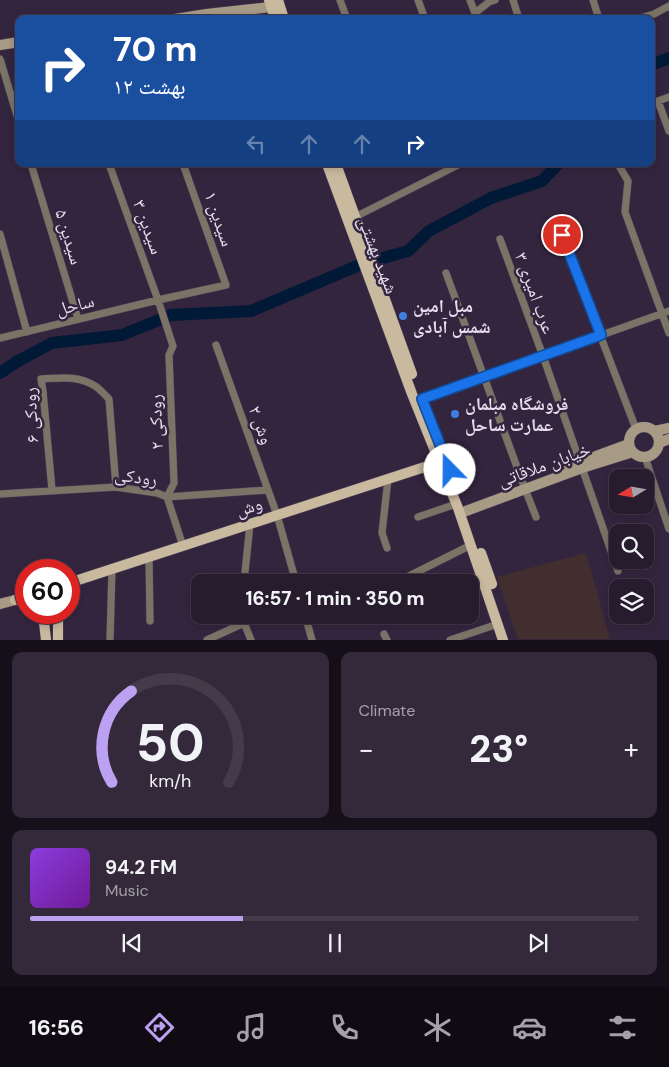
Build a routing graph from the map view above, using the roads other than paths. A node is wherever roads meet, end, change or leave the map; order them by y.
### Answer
1 (340, 0) edge
2 (418, 0) edge
3 (470, 0) edge
4 (495, 0) edge
5 (513, 0) edge
6 (593, 0) edge
7 (272, 2) edge
8 (669, 6) edge
9 (201, 15) edge
10 (274, 15) edge
11 (281, 15) edge
12 (346, 15) edge
13 (424, 15) edge
14 (476, 15) edge
15 (477, 15) edge
16 (518, 15) edge
17 (598, 15) edge
18 (651, 15) edge
19 (15, 43) edge
20 (0, 45) edge
21 (0, 59) edge
22 (669, 97) edge
23 (15, 109) edge
24 (669, 132) edge
25 (32, 167) edge
26 (110, 167) edge
27 (184, 167) edge
28 (328, 167) edge
29 (337, 167) edge
30 (454, 167) edge
31 (620, 167) edge
32 (355, 217) junction
33 (0, 234) edge
34 (562, 235) dead end
35 (500, 240) dead end
36 (446, 273) dead end
37 (226, 285) joint
38 (158, 300) junction
39 (666, 312) edge
40 (78, 320) junction
41 (27, 332) junction
42 (669, 333) edge
43 (601, 335) junction
44 (0, 338) edge
45 (216, 345) dead end
46 (173, 346) joint
47 (543, 356) junction
48 (484, 376) junction
49 (422, 399) junction
50 (669, 428) edge
51 (636, 429) junction
52 (655, 431) junction
53 (664, 441) edge
54 (631, 448) junction
55 (645, 457) junction
56 (440, 462) junction
57 (580, 465) junction
58 (388, 478) junction
59 (524, 486) junction
60 (116, 487) junction
61 (52, 490) junction
62 (268, 490) junction
63 (0, 494) edge
64 (167, 497) junction
65 (461, 508) junction
66 (277, 515) junction
67 (418, 517) dead end
68 (536, 518) dead end
69 (250, 524) junction
70 (669, 529) edge
71 (471, 545) junction
72 (183, 546) junction
73 (387, 548) dead end
74 (149, 557) junction
75 (112, 569) junction
76 (618, 571) dead end
77 (245, 574) edge
78 (294, 574) edge
79 (413, 574) edge
80 (80, 579) edge
81 (15, 600) edge
82 (0, 604) edge
83 (150, 621) dead end
84 (44, 624) edge
85 (58, 624) edge
86 (242, 624) edge
87 (244, 624) edge
88 (308, 624) edge
89 (498, 624) junction
90 (454, 639) edge
91 (46, 640) edge
92 (58, 640) edge
93 (110, 640) edge
94 (207, 640) edge
95 (251, 640) edge
96 (312, 640) edge
97 (503, 640) edge
98 (510, 640) edge

1 - 12 street
2 - 13 street
3 - 14 street
4 - 15 street
5 - 16 street
6 - 17 street
7 - 9 main road
7 - 10 main road
7 - 11 main road
8 - 18 street
19 - 20 main road
21 - 23 street
22 - 24 street
25 - 40 street, سیدین ۵
26 - 38 street, سیدین ۳
27 - 37 street, سیدین ۱
28 - 56 main road, شهید بهشتی
29 - 32 main road, شهید بهشتی
30 - 32 street
31 - 39 street
32 - 49 main road, شهید بهشتی
33 - 41 street
34 - 43 street
35 - 47 street, ۳ عرب امیری
36 - 48 street
37 - 38 street, ساحل
38 - 40 street, ساحل
38 - 46 street, سیدین ۳
39 - 42 street
39 - 43 street
40 - 41 street, ساحل
41 - 44 street, ساحل
43 - 47 street
43 - 51 street
45 - 62 street, وش ۲
46 - 64 street, رودکی ۲
47 - 48 street
47 - 57 street, ۳ عرب امیری
48 - 49 street
48 - 59 street
49 - 65 main road, شهید بهشتی
50 - 52 main road
51 - 52 main road
51 - 54 main road
52 - 53 main road
53 - 55 main road
54 - 55 main road
54 - 57 main road, خیابان ملاقاتی
55 - 70 street
56 - 58 main road, وش
56 - 65 main road, شهید بهشتی
57 - 59 main road, خیابان ملاقاتی
57 - 76 street, ۳ عرب امیری
58 - 66 main road, وش
58 - 73 street
59 - 65 main road, خیابان ملاقاتی
59 - 68 street
60 - 61 street, رودکی
60 - 61 street, رودکی ۶
60 - 64 street, رودکی
61 - 63 street, رودکی
62 - 64 street, رودکی
62 - 66 street, وش ۲
64 - 72 street
65 - 67 street
65 - 71 main road, شهید بهشتی
65 - 98 main road, شهید بهشتی
66 - 69 main road, وش
66 - 78 street, وش ۲
69 - 72 main road, وش
69 - 77 street
71 - 79 street
71 - 89 main road, شهید بهشتی
72 - 74 main road, وش
74 - 75 main road, وش
74 - 83 street
75 - 80 main road, وش
75 - 93 street
81 - 82 main road
84 - 91 main road
85 - 92 main road
86 - 94 street
87 - 95 street
88 - 96 street
89 - 90 street
89 - 97 main road, شهید بهشتی

